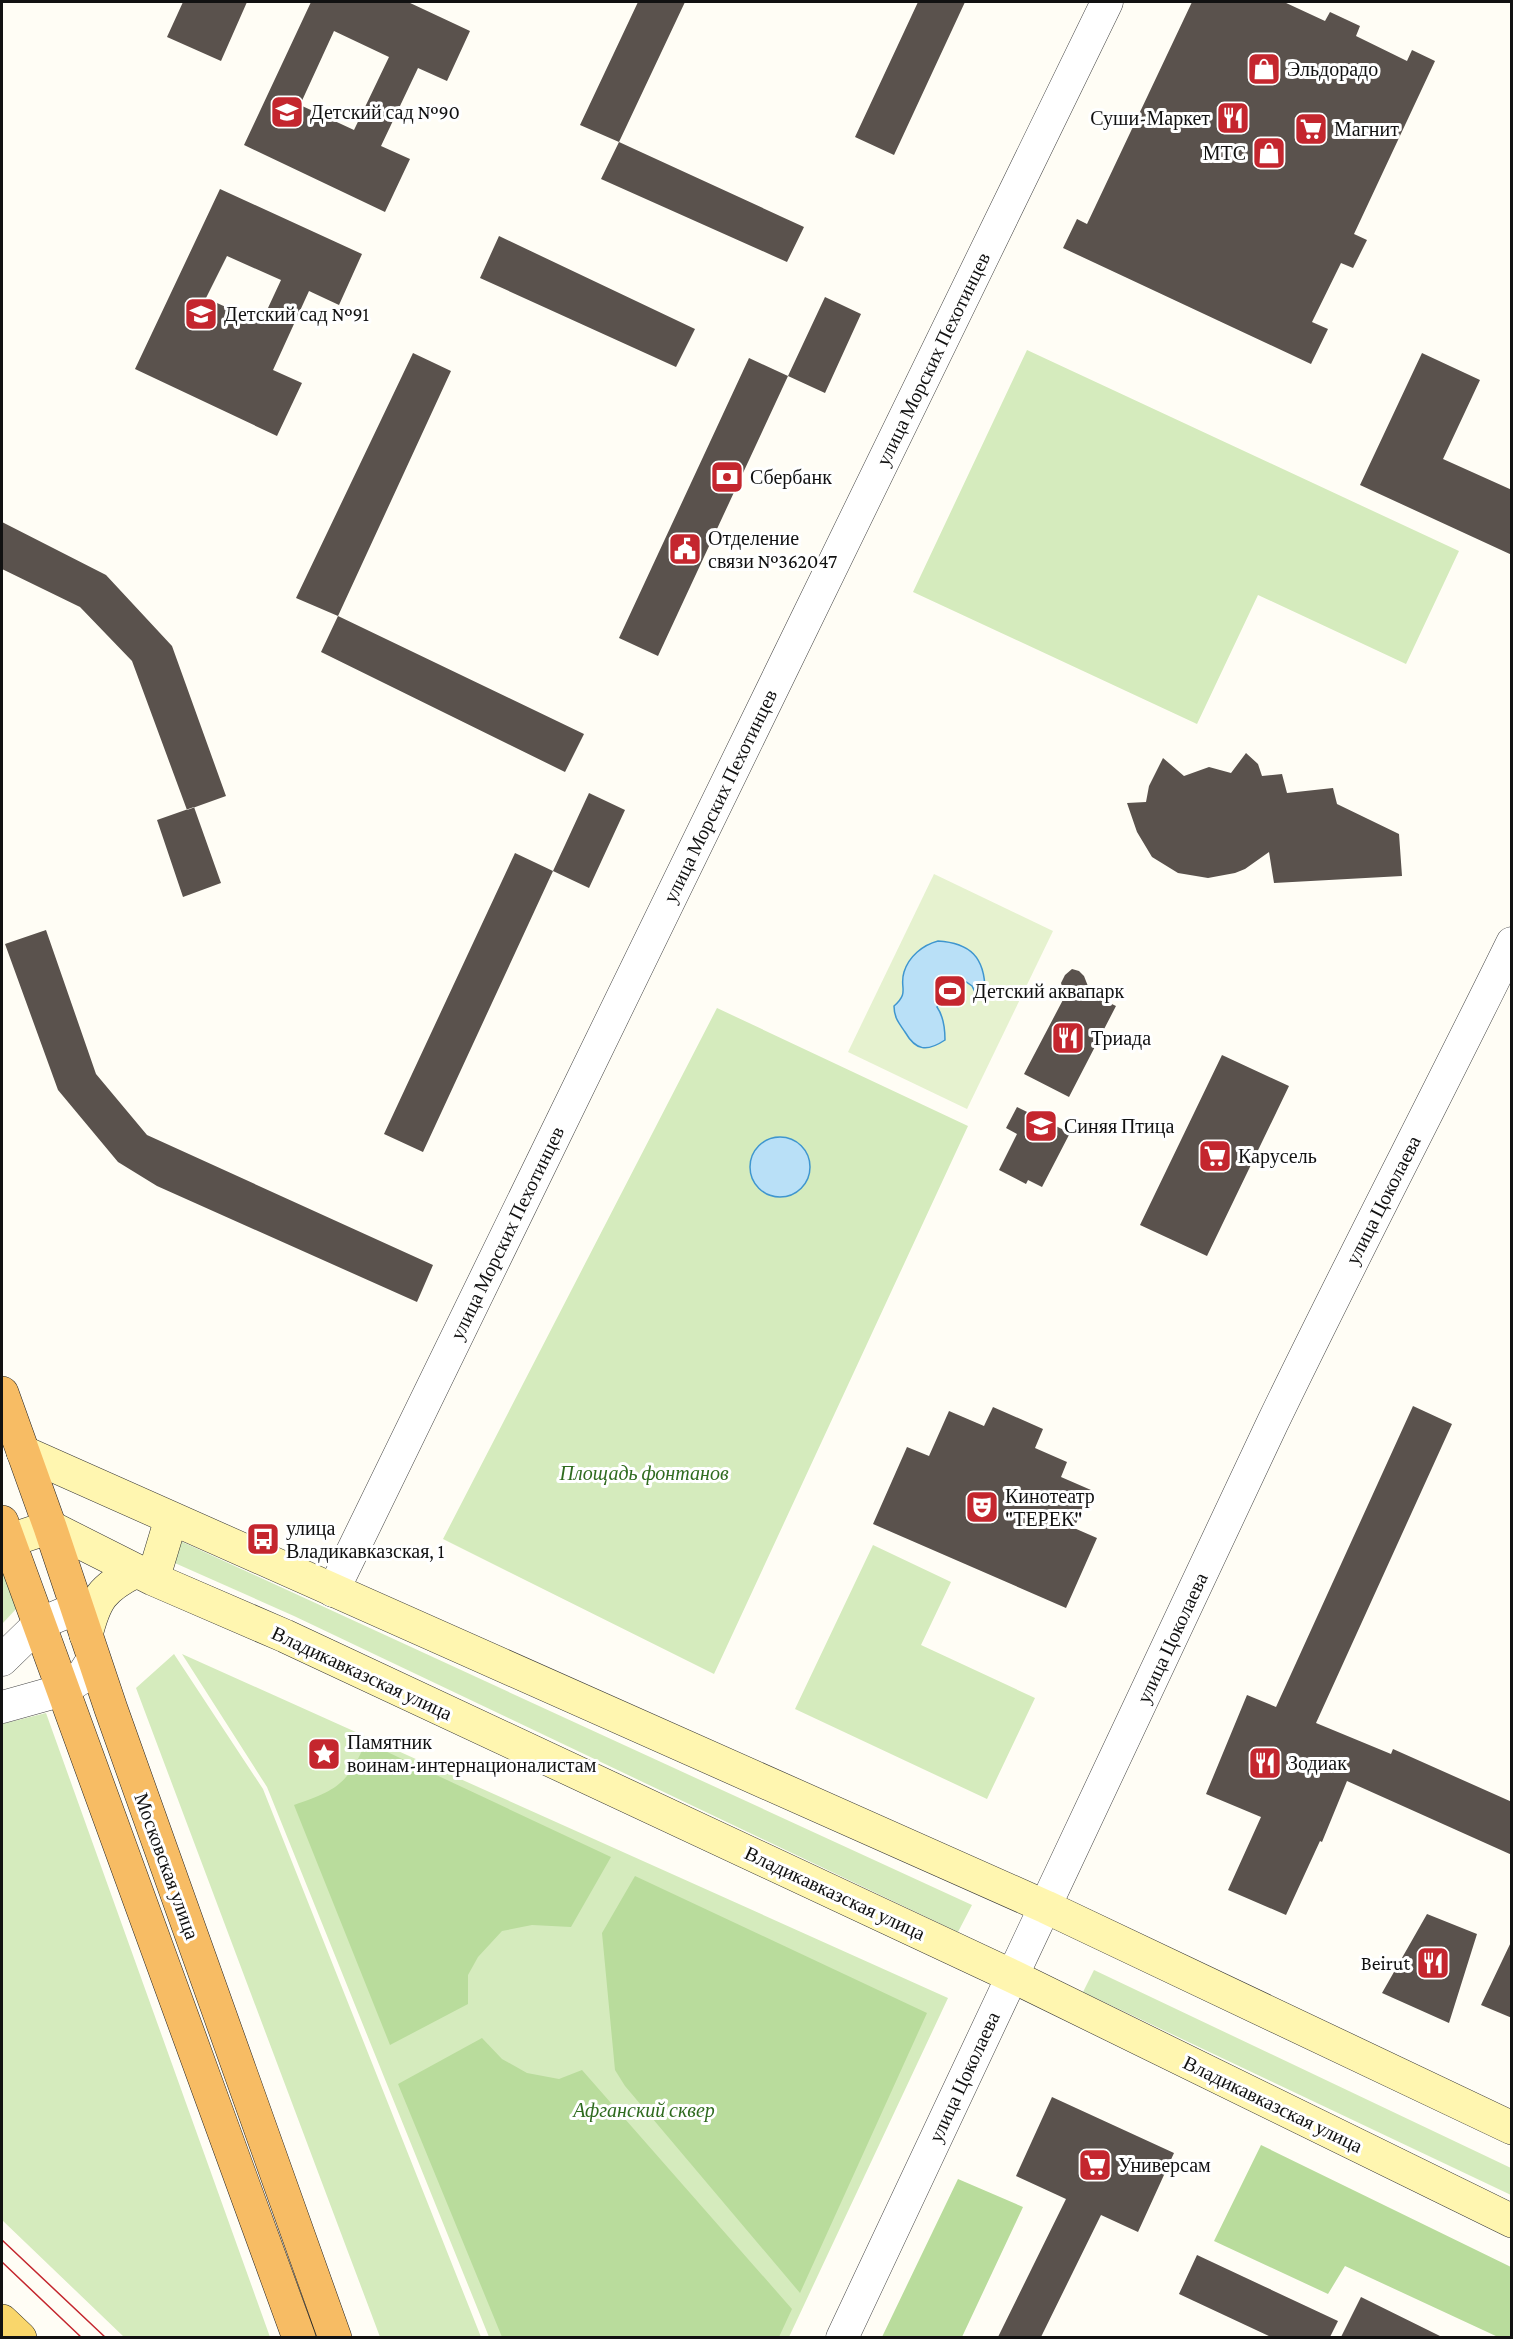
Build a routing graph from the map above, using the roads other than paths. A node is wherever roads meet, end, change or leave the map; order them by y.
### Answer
1 (1107, 2) edge
2 (1512, 943) edge
3 (2, 1393) edge
4 (23, 1452) junction
5 (171, 1519) junction
6 (50, 1527) junction
7 (5, 1532) edge
8 (145, 1575) junction
9 (333, 1591) junction
10 (39, 1624) junction
11 (85, 1634) junction
12 (2, 1660) edge
13 (63, 1690) junction
14 (2, 1707) edge
15 (1046, 1907) junction
16 (1012, 1976) junction
17 (1512, 2128) edge
18 (1512, 2221) edge
19 (2, 2321) edge
20 (20, 2337) edge
21 (299, 2337) edge
22 (335, 2337) edge
23 (842, 2337) edge

1 - 9 street, улица Морских Пехотинцев
2 - 15 street, улица Цоколаева
3 - 4 highway, Московская улица
4 - 5 main road
4 - 6 highway, Московская улица
5 - 8 main road
5 - 9 main road
6 - 7 main road
6 - 8 main road, Владикавказская улица
6 - 11 highway, Московская улица
7 - 10 highway, Московская улица
8 - 11 main road
8 - 16 main road, Владикавказская улица
9 - 15 main road
10 - 11 street
10 - 12 street
10 - 13 highway, Московская улица
11 - 13 street
11 - 22 highway, Московская улица
13 - 14 street
13 - 21 highway, Московская улица
15 - 16 street, улица Цоколаева
15 - 17 main road
16 - 18 main road, Владикавказская улица
16 - 23 street, улица Цоколаева
19 - 20 main road

